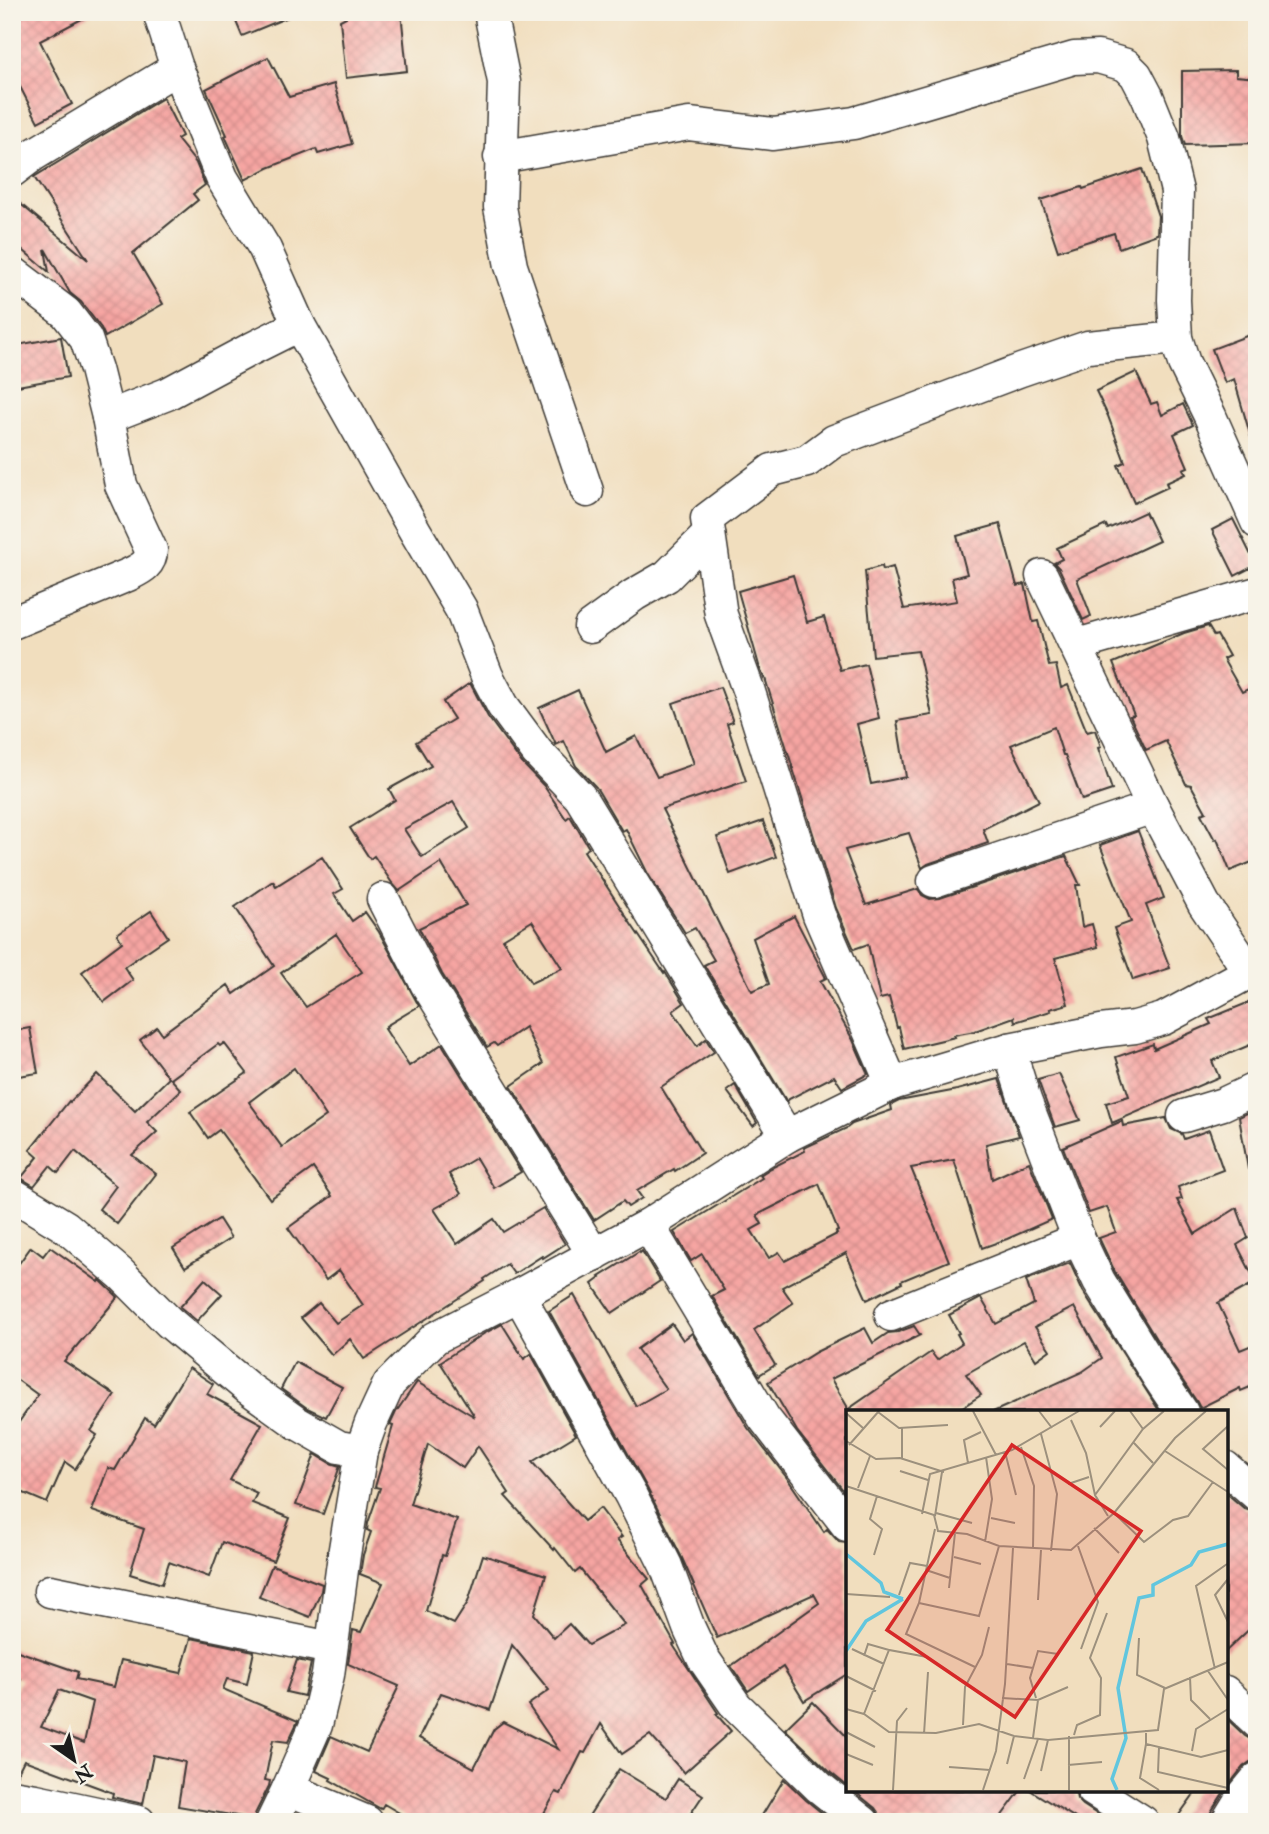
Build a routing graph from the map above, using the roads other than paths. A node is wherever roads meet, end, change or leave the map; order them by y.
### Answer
1 (159, 12) edge
2 (490, 12) edge
3 (177, 68) junction
4 (500, 157) junction
5 (12, 171) edge
6 (12, 272) edge
7 (299, 325) junction
8 (1176, 338) junction
9 (108, 417) junction
10 (587, 491) dead end
11 (1257, 522) edge
12 (709, 534) junction
13 (1042, 576) dead end
14 (1257, 593) edge
15 (12, 623) edge
16 (590, 627) dead end
17 (1077, 645) junction
18 (1153, 807) junction
19 (934, 881) dead end
20 (383, 899) dead end
21 (1253, 969) edge
22 (1009, 1049) junction
23 (892, 1084) junction
24 (1257, 1088) edge
25 (1184, 1116) dead end
26 (787, 1136) junction
27 (12, 1194) edge
28 (649, 1225) junction
29 (1079, 1239) junction
30 (594, 1255) junction
31 (519, 1295) junction
32 (891, 1315) dead end
33 (1181, 1410) edge
34 (362, 1451) junction
35 (1227, 1469) edge
36 (1257, 1495) edge
37 (846, 1524) edge
38 (50, 1591) dead end
39 (331, 1648) junction
40 (1227, 1694) edge
41 (1257, 1722) edge
42 (1257, 1780) edge
43 (288, 1789) junction
44 (1096, 1792) edge
45 (12, 1796) edge
46 (139, 1822) edge
47 (272, 1822) edge
48 (367, 1822) edge
49 (863, 1822) edge
50 (1143, 1822) edge
51 (1227, 1822) edge

1 - 3 street
2 - 4 street
3 - 5 street
3 - 7 street
4 - 8 street
4 - 10 street
6 - 9 street
7 - 9 street
7 - 26 street
8 - 11 street
8 - 12 street
9 - 15 street
12 - 16 street
12 - 23 street
13 - 17 street
14 - 17 street
17 - 18 street
18 - 19 street
18 - 21 street
20 - 30 street
21 - 22 street
22 - 23 street
22 - 29 street
23 - 26 street
24 - 25 street
26 - 28 street
27 - 34 street
28 - 30 street
28 - 37 street
29 - 32 street
29 - 33 street
30 - 31 street
31 - 34 street
31 - 49 street
34 - 39 street
35 - 36 street
38 - 39 street
39 - 43 street
40 - 41 street
42 - 51 street
43 - 47 street
43 - 48 street
44 - 50 street
45 - 46 street

